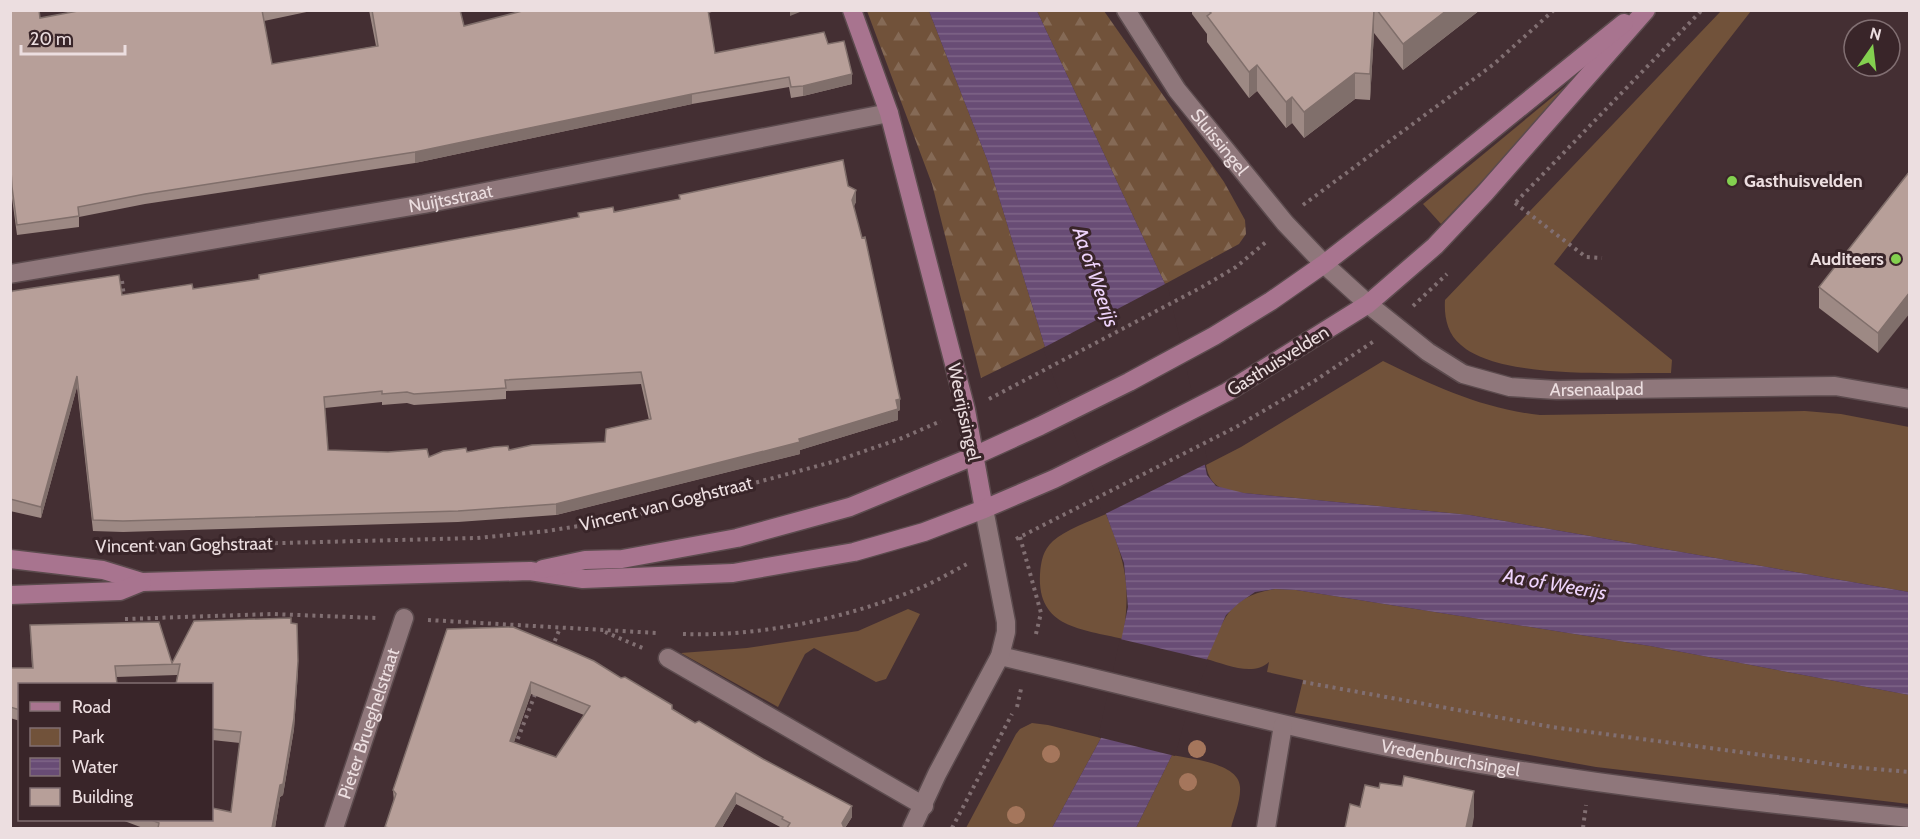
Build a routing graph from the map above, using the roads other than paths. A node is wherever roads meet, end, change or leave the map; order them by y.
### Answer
1 (852, 10) edge
2 (1126, 10) edge
3 (1639, 10) edge
4 (1646, 10) edge
5 (889, 113) junction
6 (1324, 264) junction
7 (10, 274) edge
8 (1368, 304) junction
9 (1910, 399) edge
10 (1145, 434) joint
11 (974, 456) junction
12 (984, 509) junction
13 (10, 559) edge
14 (530, 571) junction
15 (142, 582) junction
16 (10, 595) edge
17 (404, 618) road end
18 (1000, 656) junction
19 (668, 658) road end
20 (1283, 725) junction
21 (924, 806) junction
22 (1910, 818) edge
23 (334, 828) edge
24 (912, 828) edge
25 (1266, 828) edge

1 - 5 main road, Weerijssingel
2 - 6 street, Sluissingel
3 - 6 main road
4 - 8 main road, Gasthuisvelden
5 - 7 street, Nuijtsstraat
5 - 11 main road, Weerijssingel
6 - 8 street, Arsenaalpad
6 - 11 main road, Vincent van Goghstraat
8 - 9 street, Arsenaalpad
8 - 10 main road, Gasthuisvelden
10 - 12 main road, Vincent van Goghstraat
11 - 12 main road, Weerijssingel
11 - 14 main road, Vincent van Goghstraat
12 - 14 main road, Vincent van Goghstraat
12 - 18 street, Weerijssingel
13 - 15 main road, Vincent van Goghstraat
14 - 15 main road, Vincent van Goghstraat
15 - 16 main road, Vincent van Goghstraat
17 - 23 street, Pieter Brueghelstraat
18 - 20 street, Vredenburchsingel
18 - 21 street, Weerijssingel
19 - 21 street
20 - 22 street, Vredenburchsingel
20 - 25 street
21 - 24 street, Weerijssingel

